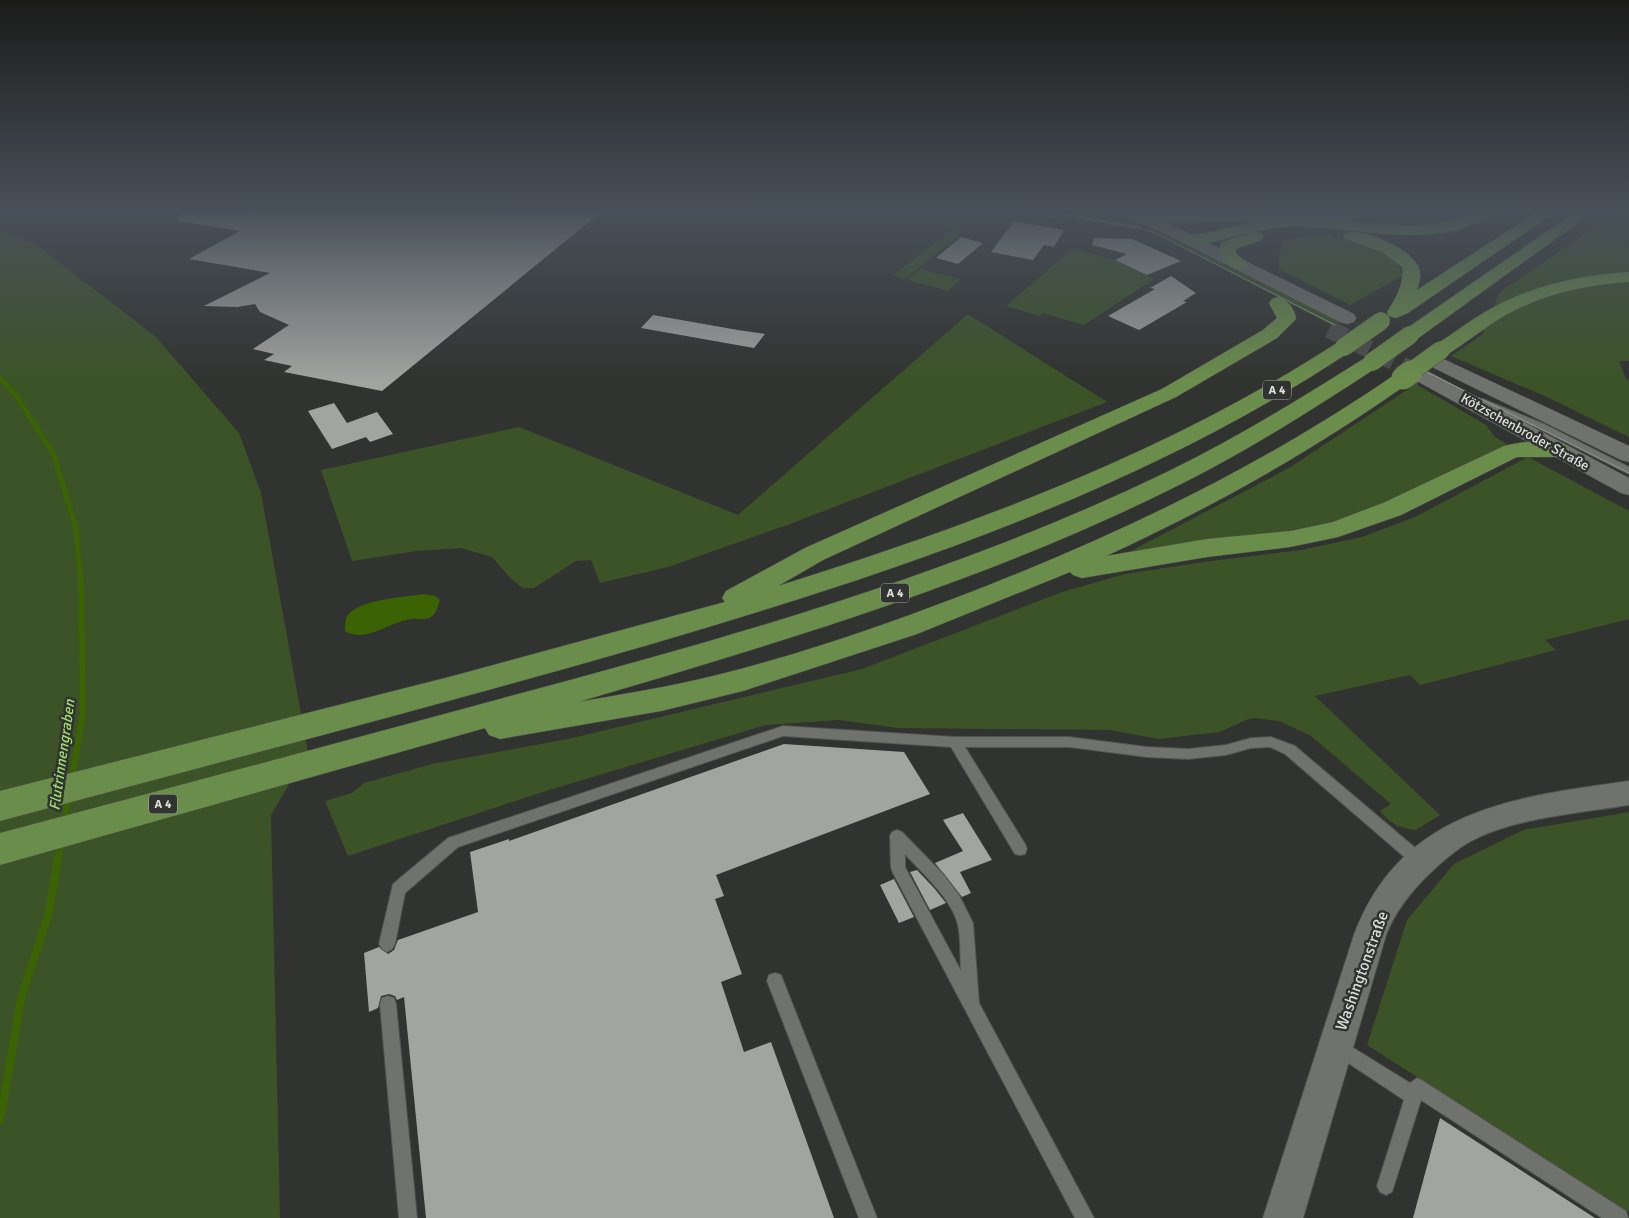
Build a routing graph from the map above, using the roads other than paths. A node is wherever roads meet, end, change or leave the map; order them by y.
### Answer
1 (1212, 269) edge
2 (1248, 269) edge
3 (1411, 269) edge
4 (1461, 269) edge
5 (1504, 269) edge
6 (1629, 277) edge
7 (1278, 303) junction
8 (1401, 308) junction
9 (1346, 318) tunnel mouth
10 (1311, 320) tunnel mouth
11 (1426, 367) junction
12 (1541, 426) junction
13 (1558, 450) junction
14 (1629, 455) edge
15 (1629, 471) edge
16 (1629, 488) edge
17 (1029, 580) junction
18 (692, 622) junction
19 (955, 742) junction
20 (385, 743) junction
21 (1629, 793) edge
22 (0, 806) edge
23 (0, 849) edge
24 (1020, 849) dead end
25 (1421, 862) junction
26 (387, 944) dead end
27 (775, 982) dead end
28 (388, 1004) dead end
29 (973, 1008) junction
30 (1335, 1045) junction
31 (1414, 1096) junction
32 (1386, 1186) dead end
33 (408, 1218) edge
34 (868, 1218) edge
35 (1086, 1218) edge
36 (1284, 1218) edge
37 (1619, 1218) edge

1 - 7 main road
2 - 9 main road
3 - 8 highway
4 - 8 highway, A 4
5 - 20 highway, A 4, bridge
6 - 11 highway
7 - 10 main road
7 - 18 highway
8 - 18 highway, A 4, bridge
11 - 12 lane
11 - 12 lane
11 - 13 main road, Kötzschenbroder Straße
11 - 14 main road, Kötzschenbroder Straße
11 - 17 highway
12 - 15 lane
13 - 16 main road, Kötzschenbroder Straße
13 - 17 highway
17 - 20 highway
18 - 22 highway, A 4
19 - 24 lane
19 - 25 lane
19 - 26 lane
20 - 23 highway, A 4
21 - 25 street, Washingtonstraße
25 - 30 street, Washingtonstraße
27 - 34 lane
28 - 33 lane
29 - 29 lane
29 - 35 lane
30 - 31 lane
30 - 36 street, Washingtonstraße
31 - 32 lane
31 - 37 lane

